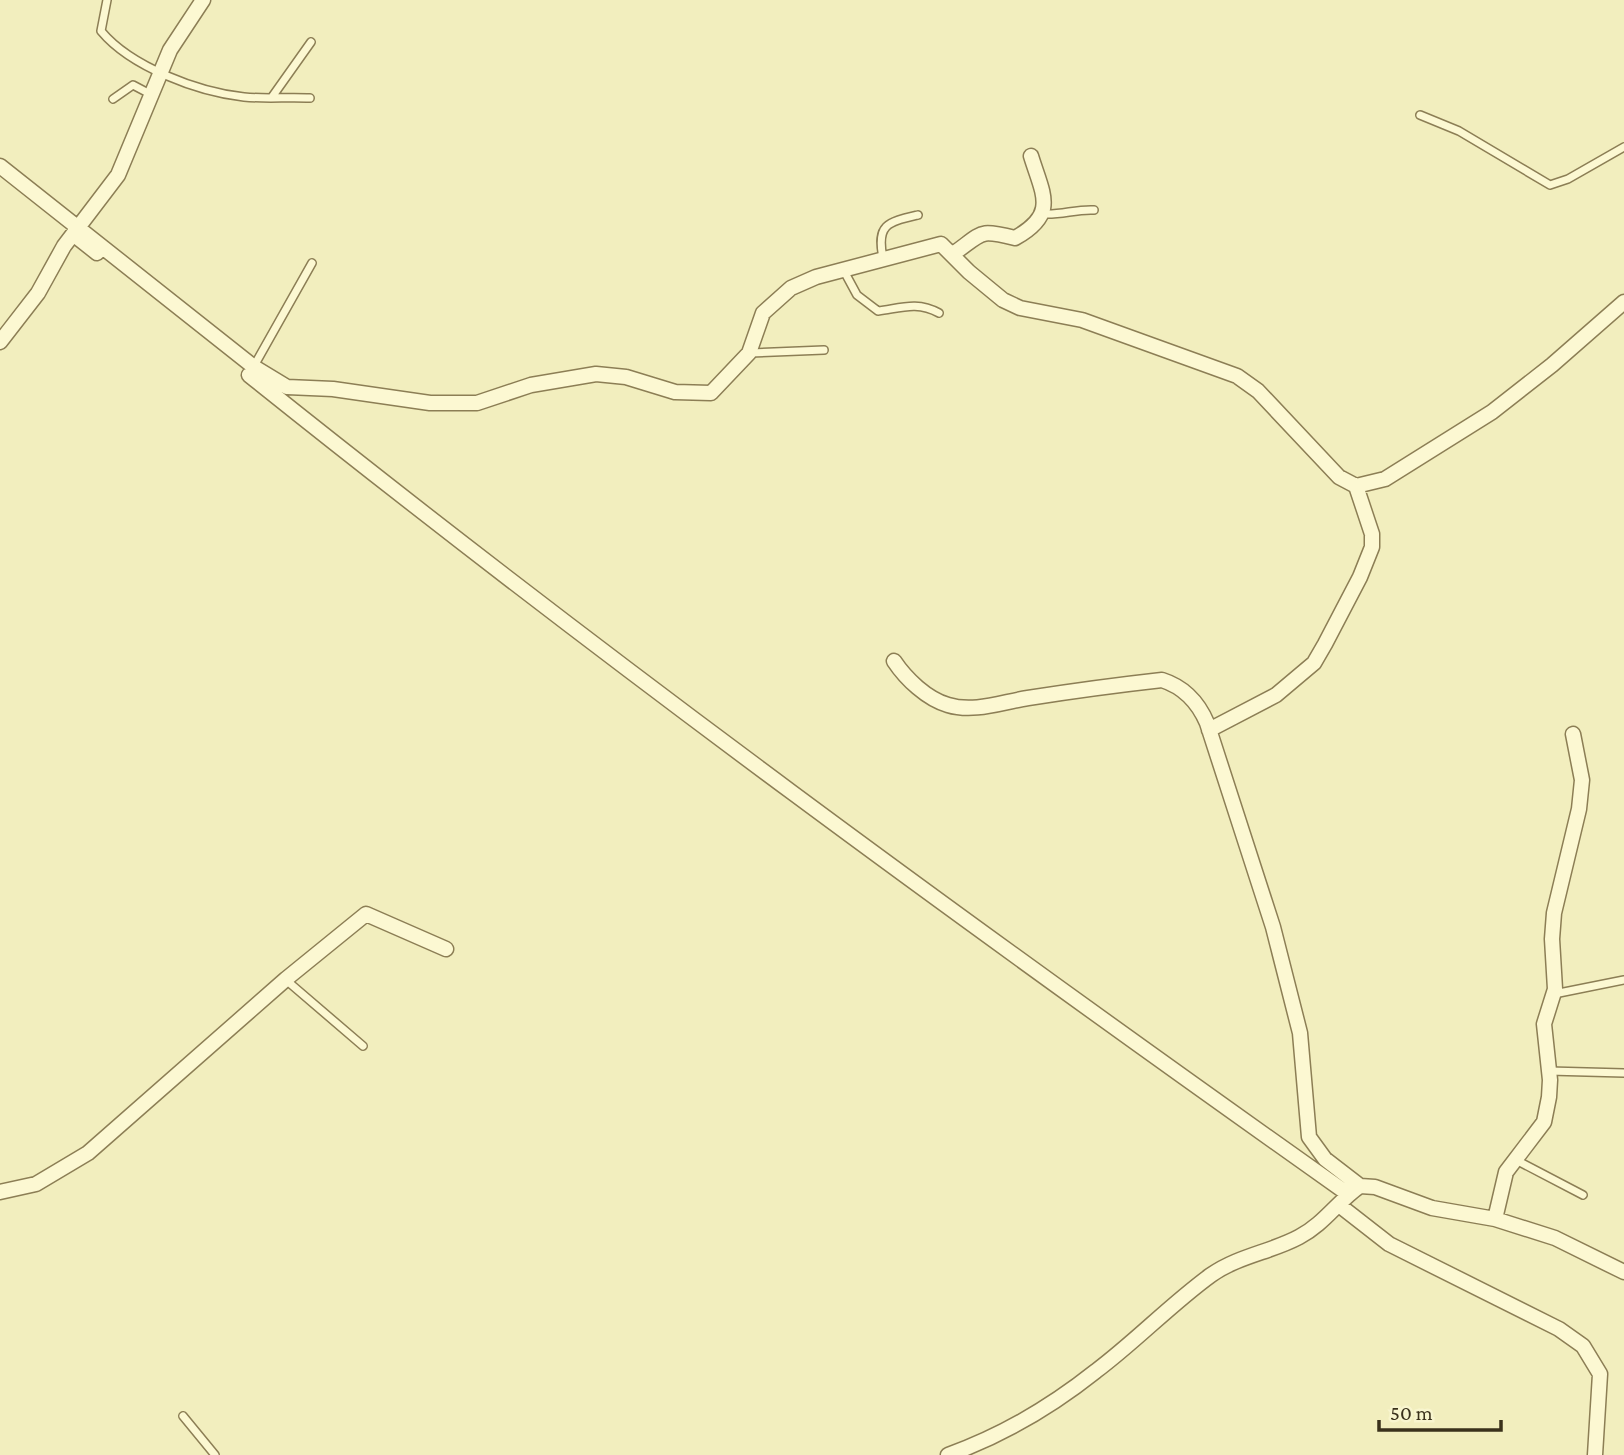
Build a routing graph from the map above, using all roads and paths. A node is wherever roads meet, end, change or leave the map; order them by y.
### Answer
1 (107, 0) edge
2 (203, 0) edge
3 (311, 42) dead end
4 (161, 74) junction
5 (153, 95) junction
6 (272, 97) junction
7 (310, 98) dead end
8 (113, 99) dead end
9 (1420, 115) dead end
10 (1624, 147) edge
11 (1031, 156) dead end
12 (0, 166) edge
13 (1094, 211) dead end
14 (1044, 214) junction
15 (918, 215) dead end
16 (76, 230) junction
17 (953, 254) junction
18 (883, 258) junction
19 (312, 263) dead end
20 (844, 271) junction
21 (1624, 302) edge
22 (939, 313) dead end
23 (0, 342) edge
24 (824, 350) dead end
25 (749, 353) junction
26 (254, 367) junction
27 (1356, 486) junction
28 (894, 661) dead end
29 (1209, 730) junction
30 (1573, 734) dead end
31 (446, 949) dead end
32 (286, 979) junction
33 (1624, 980) edge
34 (1554, 995) junction
35 (363, 1046) dead end
36 (1549, 1071) junction
37 (1624, 1073) edge
38 (1514, 1159) junction
39 (0, 1192) edge
40 (1349, 1195) junction
41 (1583, 1195) dead end
42 (1495, 1219) junction
43 (1624, 1272) edge
44 (183, 1416) dead end
45 (968, 1451) edge
46 (215, 1455) edge
47 (948, 1455) edge
48 (1595, 1455) edge

1 - 4 lane
2 - 4 street
3 - 6 lane
4 - 5 street
4 - 6 lane
5 - 8 lane
5 - 16 street
6 - 7 lane
9 - 10 lane
11 - 14 street
12 - 16 street
13 - 14 lane
14 - 17 street
15 - 18 lane
16 - 23 street
16 - 26 street
16 - 40 street
17 - 18 street
17 - 27 street
18 - 20 street
19 - 26 lane
20 - 22 lane
20 - 25 street
21 - 27 street
24 - 25 lane
25 - 26 street
27 - 29 street
28 - 29 street
29 - 40 street
30 - 34 street
31 - 32 street
32 - 35 lane
32 - 39 street
33 - 34 lane
34 - 36 street
36 - 37 lane
36 - 38 street
38 - 41 lane
38 - 42 street
40 - 42 street
40 - 45 street
40 - 48 street
42 - 43 street
44 - 46 lane
45 - 47 street

